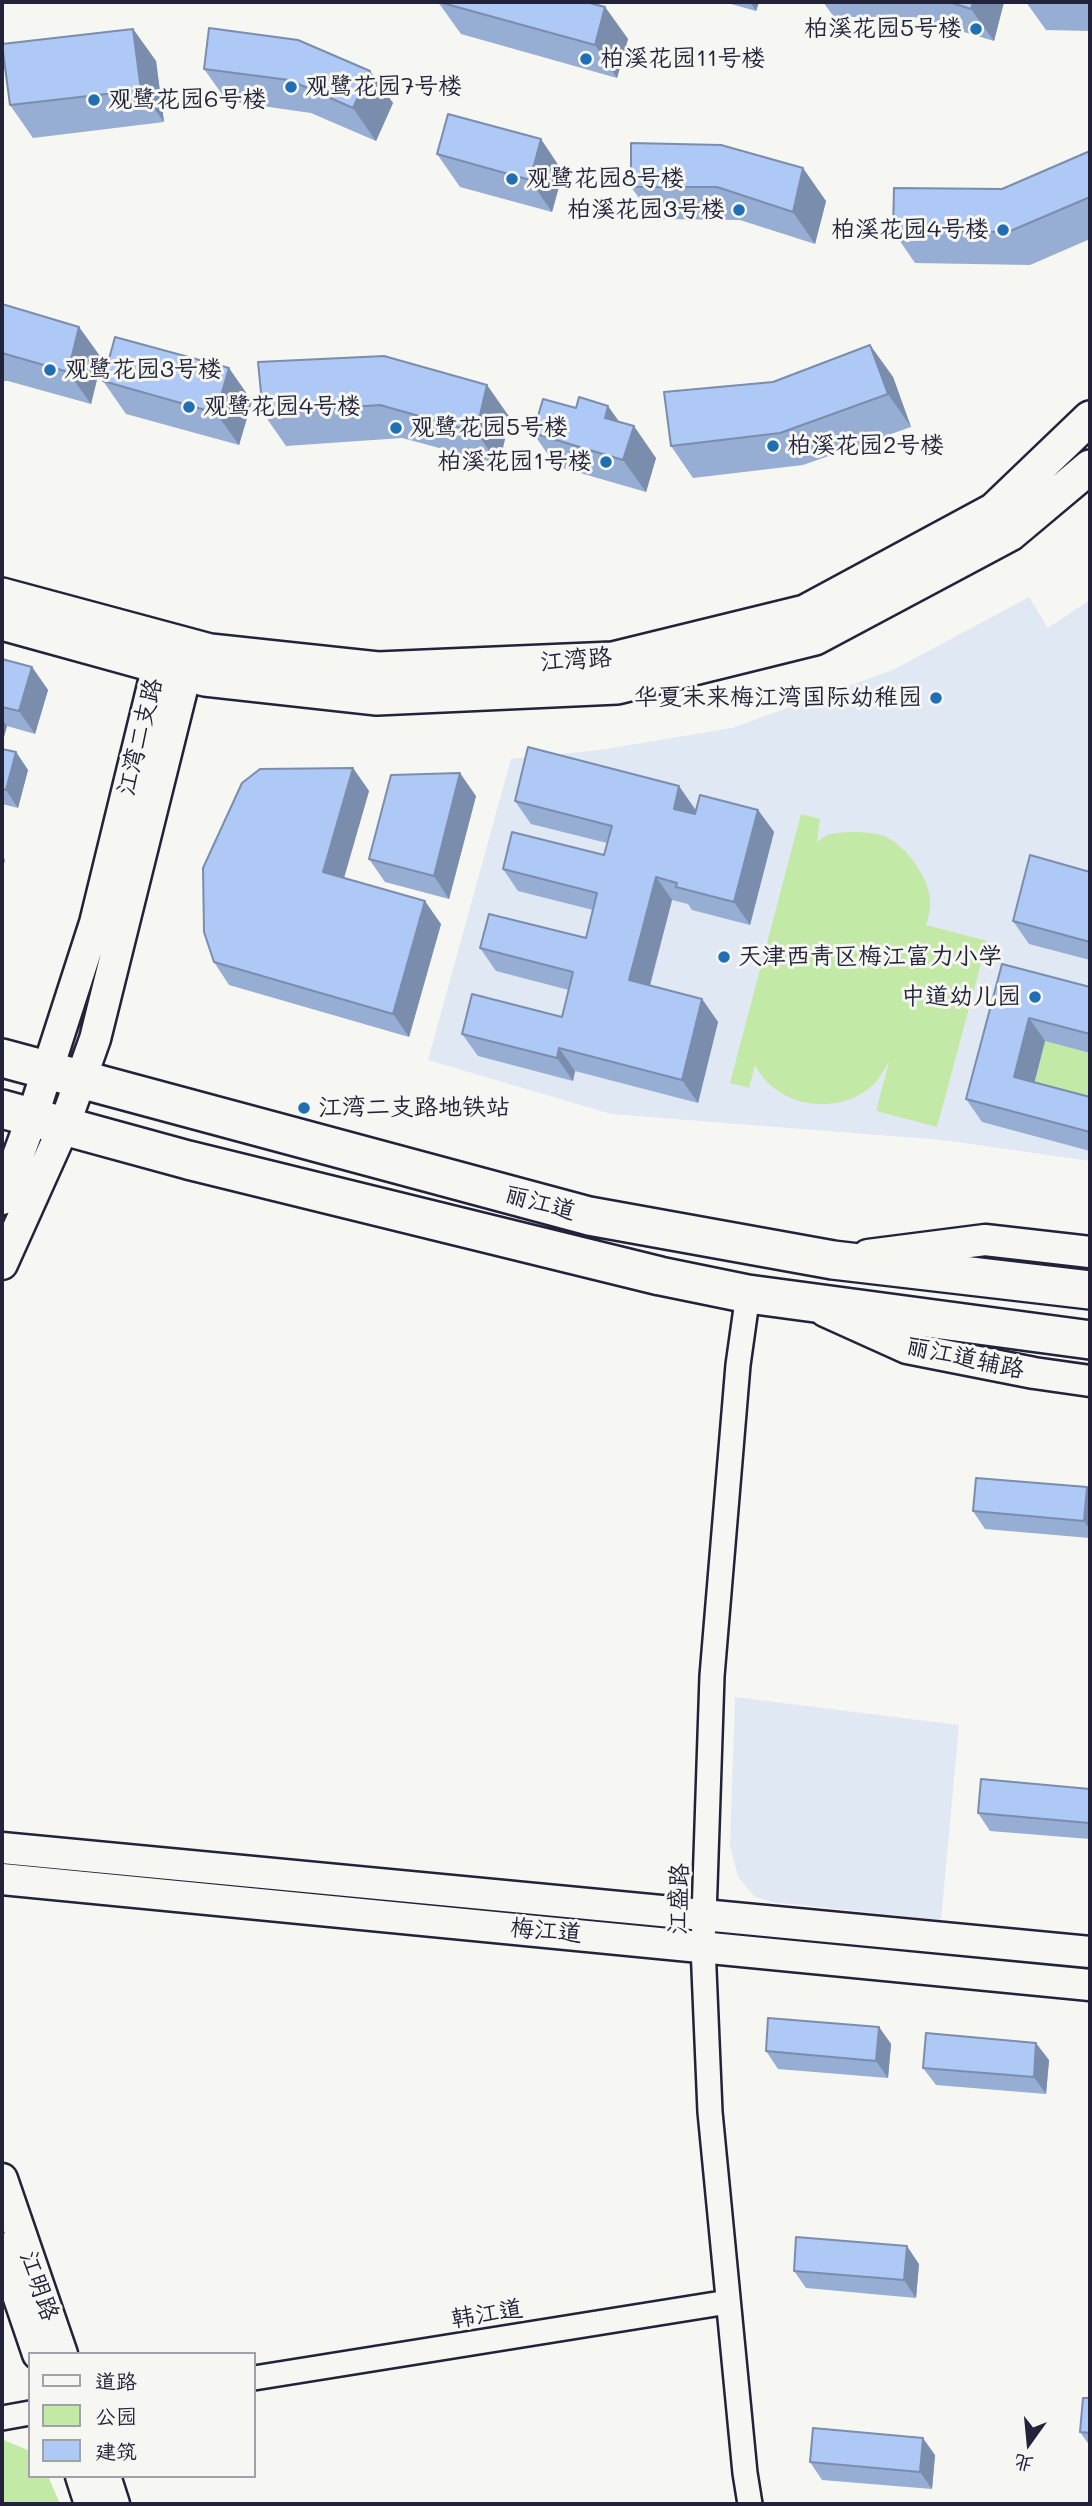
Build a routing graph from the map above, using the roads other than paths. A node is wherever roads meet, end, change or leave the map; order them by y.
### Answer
1 (1090, 418) edge
2 (1090, 467) edge
3 (2, 595) edge
4 (2, 622) edge
5 (175, 660) junction
6 (2, 1058) edge
7 (64, 1075) junction
8 (33, 1118) edge
9 (2, 1199) edge
10 (1090, 1252) edge
11 (833, 1260) junction
12 (2, 1264) edge
13 (1090, 1290) edge
14 (748, 1294) junction
15 (805, 1303) junction
16 (1090, 1340) edge
17 (1090, 1381) edge
18 (2, 1848) edge
19 (2, 1878) edge
20 (704, 1914) junction
21 (703, 1946) junction
22 (1090, 1952) edge
23 (1090, 1985) edge
24 (2, 2179) edge
25 (2, 2248) edge
26 (728, 2302) junction
27 (37, 2352) edge
28 (61, 2352) edge
29 (256, 2378) edge
30 (28, 2413) edge
31 (2, 2418) edge
32 (81, 2478) edge
33 (106, 2478) edge
34 (90, 2504) edge
35 (114, 2504) edge
36 (750, 2504) edge

1 - 5 main road, 江湾路
2 - 5 main road, 江湾路
3 - 5 main road, 江湾路
4 - 5 main road, 江湾路
5 - 7 street, 江湾二支路
6 - 7 main road, 丽江道
7 - 8 street, 江湾二支路
7 - 11 main road, 丽江道
8 - 9 street
8 - 12 street
8 - 14 main road, 丽江道
10 - 11 street
11 - 13 main road, 丽江道
14 - 15 main road, 丽江道
14 - 20 street, 江盛路
15 - 16 main road, 丽江道
15 - 17 street, 丽江道辅路
18 - 20 street, 梅江道
19 - 21 street, 梅江道
20 - 21 street, 江盛路
20 - 22 street, 梅江道
21 - 23 street, 梅江道
21 - 26 street, 江盛路
24 - 28 street, 江明路
25 - 27 street, 江明路
26 - 29 street, 韩江道
26 - 36 street, 江盛路
30 - 31 street
32 - 34 street
33 - 35 street

